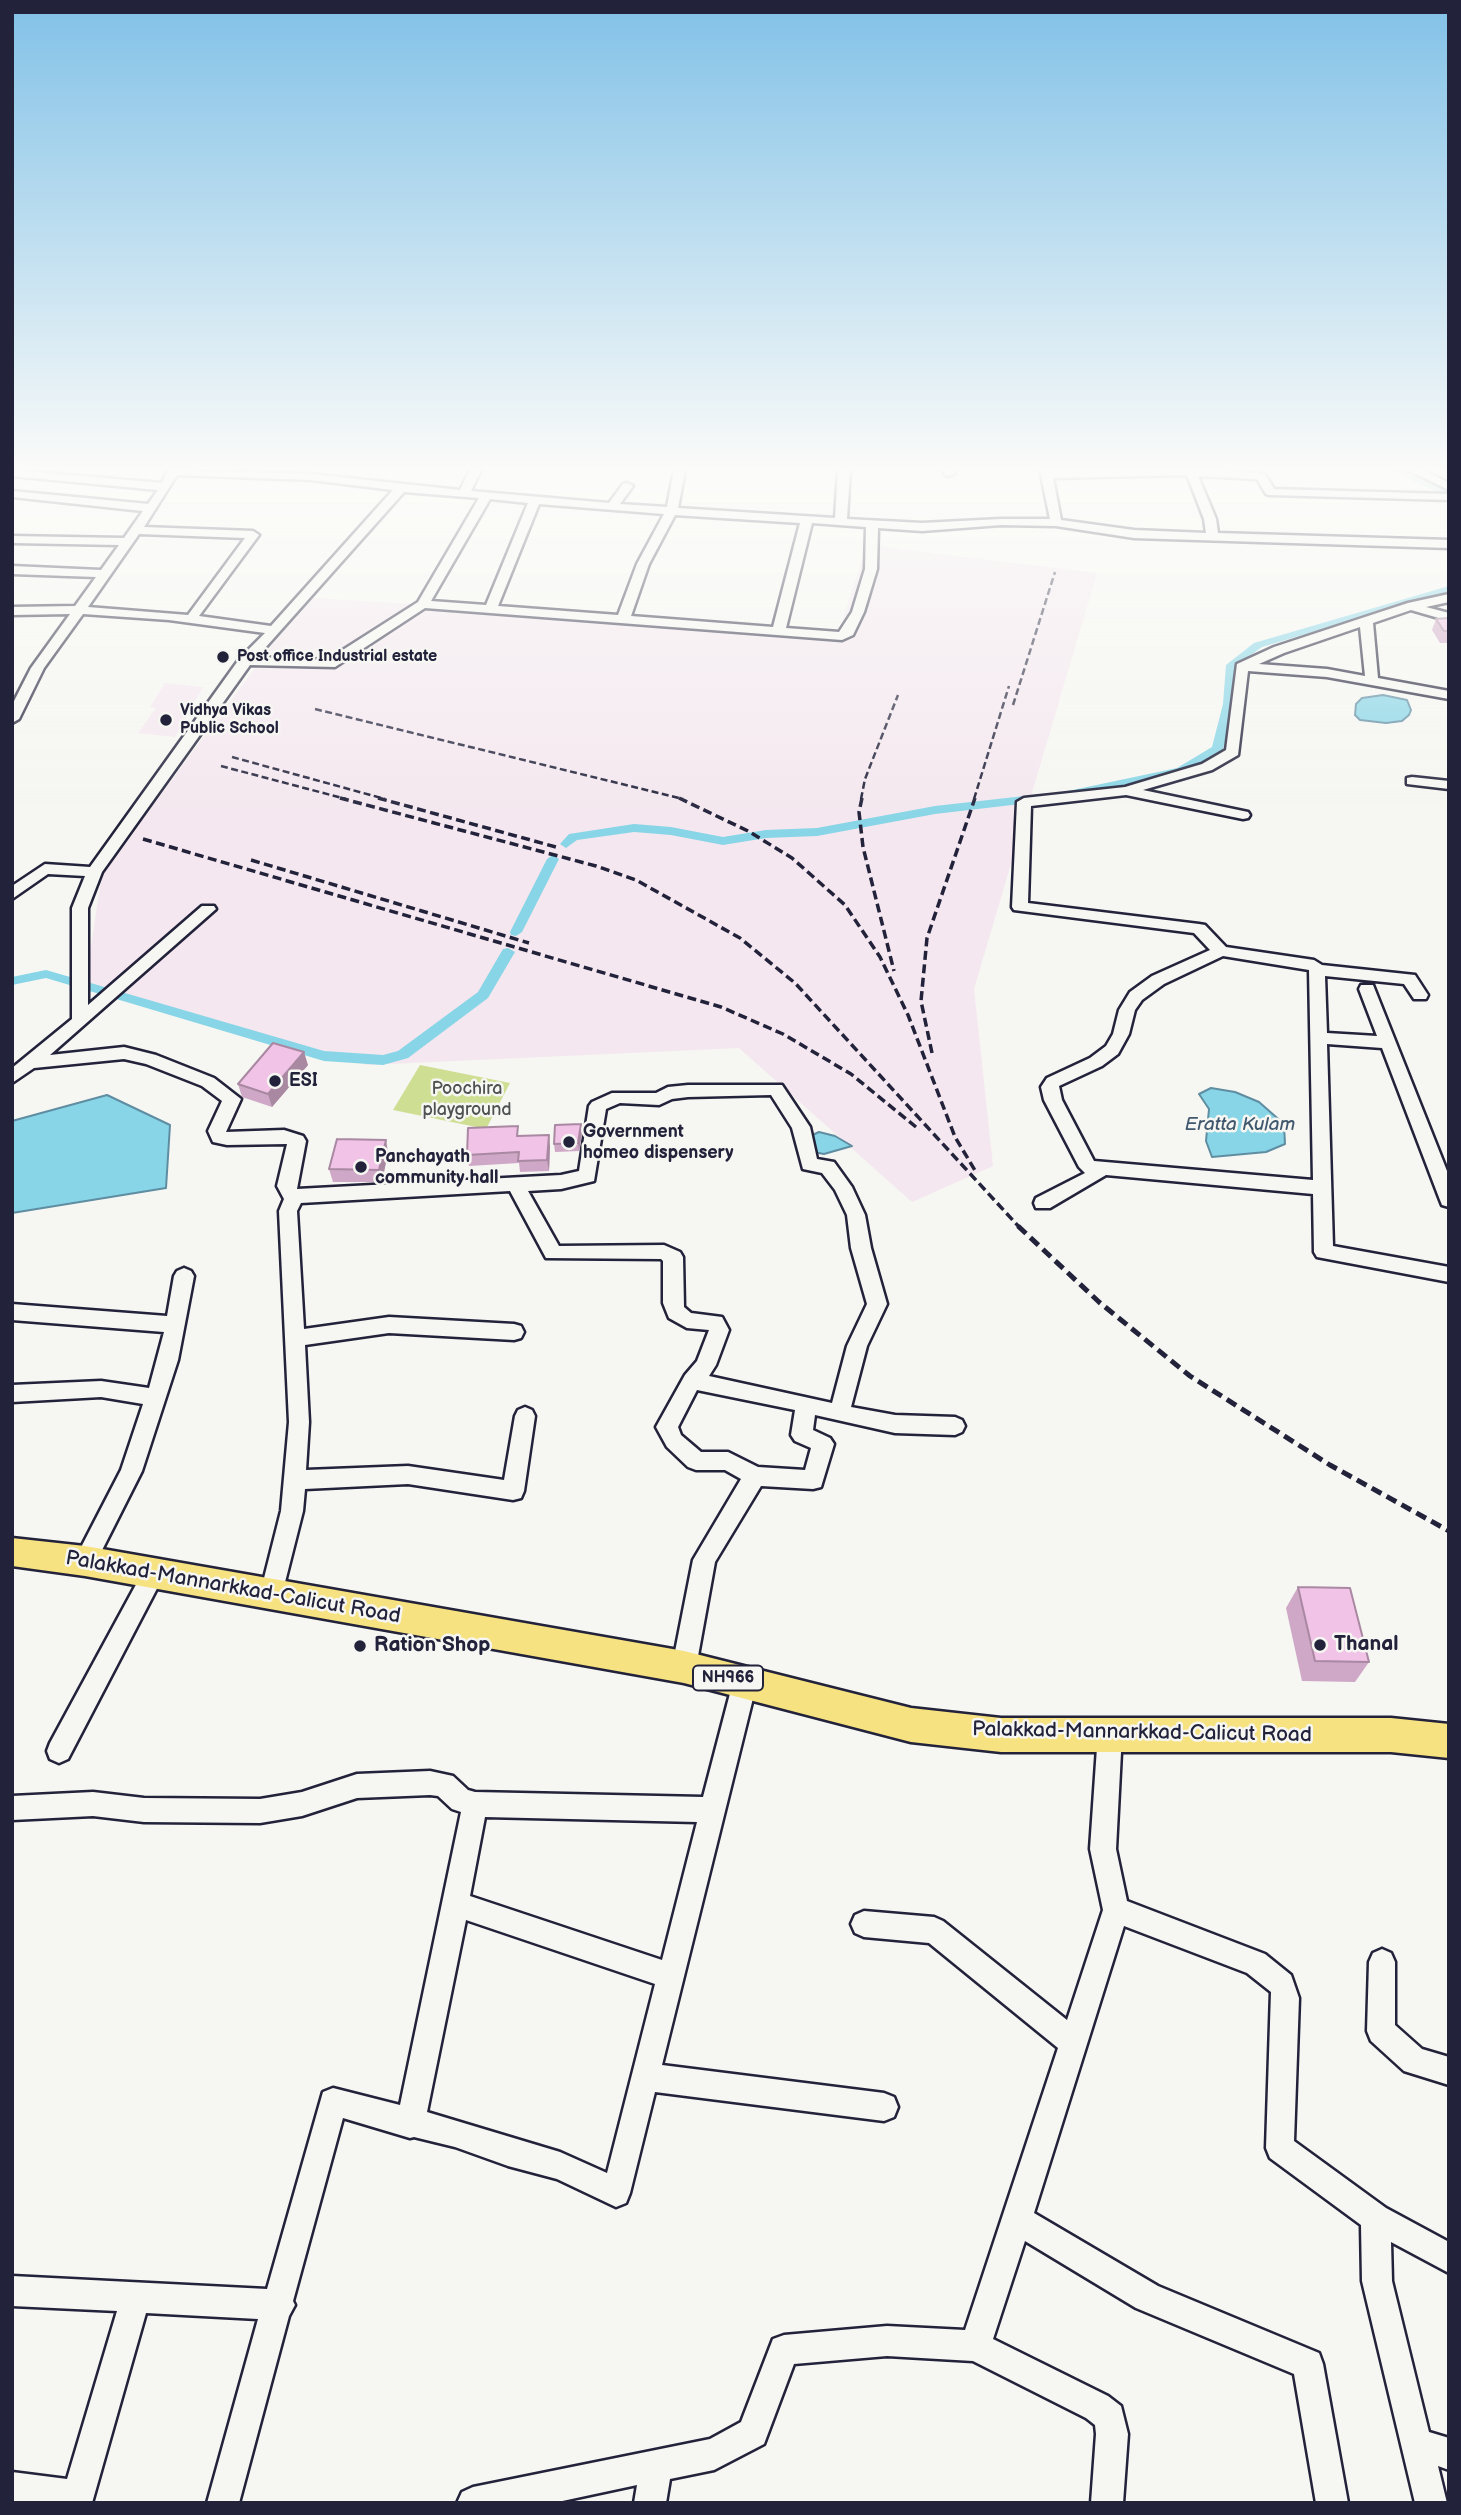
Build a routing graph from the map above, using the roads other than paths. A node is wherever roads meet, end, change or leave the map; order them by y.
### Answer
1 (93, 587) edge
2 (214, 587) edge
3 (313, 587) edge
4 (433, 587) edge
5 (499, 587) edge
6 (635, 587) edge
7 (790, 587) edge
8 (865, 587) edge
9 (1449, 598) edge
10 (423, 604) junction
11 (1412, 606) junction
12 (491, 608) junction
13 (79, 610) junction
14 (12, 611) edge
15 (1449, 617) edge
16 (191, 619) junction
17 (623, 620) junction
18 (1366, 621) junction
19 (273, 630) junction
20 (779, 630) junction
21 (245, 662) junction
22 (1242, 667) junction
23 (12, 680) edge
24 (32, 680) junction
25 (1372, 681) junction
26 (1449, 695) edge
27 (12, 719) edge
28 (1412, 780) dead end
29 (1449, 785) edge
30 (1126, 791) junction
31 (1243, 815) dead end
32 (94, 872) junction
33 (12, 894) edge
34 (208, 909) dead end
35 (1221, 951) junction
36 (1317, 970) junction
37 (1367, 989) dead end
38 (79, 993) joint
39 (1420, 995) dead end
40 (80, 1021) junction
41 (1318, 1038) junction
42 (1388, 1043) junction
43 (29, 1063) junction
44 (12, 1077) edge
45 (1093, 1169) junction
46 (515, 1183) junction
47 (1322, 1188) junction
48 (294, 1196) junction
49 (1449, 1200) edge
50 (1042, 1203) dead end
51 (1449, 1275) edge
52 (184, 1276) dead end
53 (12, 1312) edge
54 (176, 1325) junction
55 (514, 1332) dead end
56 (294, 1339) junction
57 (692, 1381) junction
58 (12, 1394) edge
59 (155, 1397) junction
60 (806, 1404) junction
61 (839, 1415) junction
62 (525, 1416) dead end
63 (955, 1426) dead end
64 (755, 1476) junction
65 (294, 1480) junction
66 (12, 1552) edge
67 (85, 1561) junction
68 (153, 1575) junction
69 (271, 1594) junction
70 (684, 1667) junction
71 (745, 1682) junction
72 (1110, 1734) junction
73 (1449, 1741) edge
74 (59, 1751) dead end
75 (475, 1804) junction
76 (12, 1808) edge
77 (712, 1810) junction
78 (456, 1904) junction
79 (1116, 1910) junction
80 (864, 1924) dead end
81 (1382, 1962) dead end
82 (670, 1976) junction
83 (1074, 2043) junction
84 (1449, 2071) edge
85 (645, 2077) junction
86 (884, 2107) dead end
87 (410, 2124) junction
88 (1376, 2218) junction
89 (1017, 2220) junction
90 (1449, 2258) edge
91 (12, 2291) edge
92 (136, 2297) junction
93 (279, 2305) junction
94 (975, 2346) junction
95 (1416, 2443) junction
96 (1449, 2454) edge
97 (657, 2465) junction
98 (12, 2488) edge
99 (77, 2499) edge
100 (223, 2503) edge
101 (473, 2503) edge
102 (650, 2503) edge
103 (1107, 2503) edge
104 (1332, 2503) edge
105 (1432, 2503) edge

1 - 13 street
2 - 16 street
3 - 19 street
4 - 10 street
5 - 12 street
6 - 17 street
7 - 20 street
8 - 20 street
9 - 11 street
10 - 12 street
10 - 21 street
11 - 15 street
11 - 18 street
12 - 17 street
13 - 14 street
13 - 16 street
13 - 24 street
16 - 19 street
17 - 20 street
18 - 22 street
18 - 25 street
19 - 21 street
21 - 32 street
22 - 25 street
22 - 30 street
23 - 24 street
24 - 27 street
25 - 26 street
28 - 29 street
30 - 31 street
30 - 35 street
32 - 33 street
32 - 38 street
34 - 40 street
35 - 36 street
35 - 45 street
36 - 39 street
36 - 41 street
37 - 42 street
38 - 40 street
40 - 43 street
41 - 42 street
41 - 47 street
42 - 49 street
43 - 44 street
43 - 48 street
45 - 47 street
45 - 50 street
46 - 48 street
46 - 57 street
46 - 61 street
47 - 51 street
48 - 56 street
52 - 54 street
53 - 54 street
54 - 59 street
55 - 56 street
56 - 65 street
57 - 60 street
57 - 64 street
58 - 59 street
59 - 67 street
60 - 61 street
60 - 64 street
61 - 63 street
62 - 65 street
64 - 70 street
65 - 69 street
66 - 67 highway, Palakkad-Mannarkkad-Calicut Road / NH966
67 - 68 highway, Palakkad-Mannarkkad-Calicut Road / NH966
68 - 69 highway, Palakkad-Mannarkkad-Calicut Road / NH966
68 - 74 street
69 - 70 highway, Palakkad-Mannarkkad-Calicut Road / NH966
70 - 71 highway, Palakkad-Mannarkkad-Calicut Road / NH966
71 - 72 highway, Palakkad-Mannarkkad-Calicut Road / NH966
71 - 77 street
72 - 73 highway, Palakkad-Mannarkkad-Calicut Road / NH966
72 - 79 street
75 - 76 street
75 - 77 street
75 - 78 street
77 - 82 street
78 - 82 street
78 - 87 street
79 - 83 street
79 - 88 street
80 - 83 street
81 - 84 street
82 - 85 street
83 - 89 street
85 - 86 street
85 - 87 street
87 - 93 street
88 - 90 street
88 - 95 street
89 - 94 street
89 - 104 street
91 - 92 street
92 - 93 street
92 - 99 street
93 - 100 street
94 - 97 street
94 - 103 street
95 - 96 street
95 - 105 street
97 - 101 street
97 - 102 street
98 - 99 street

